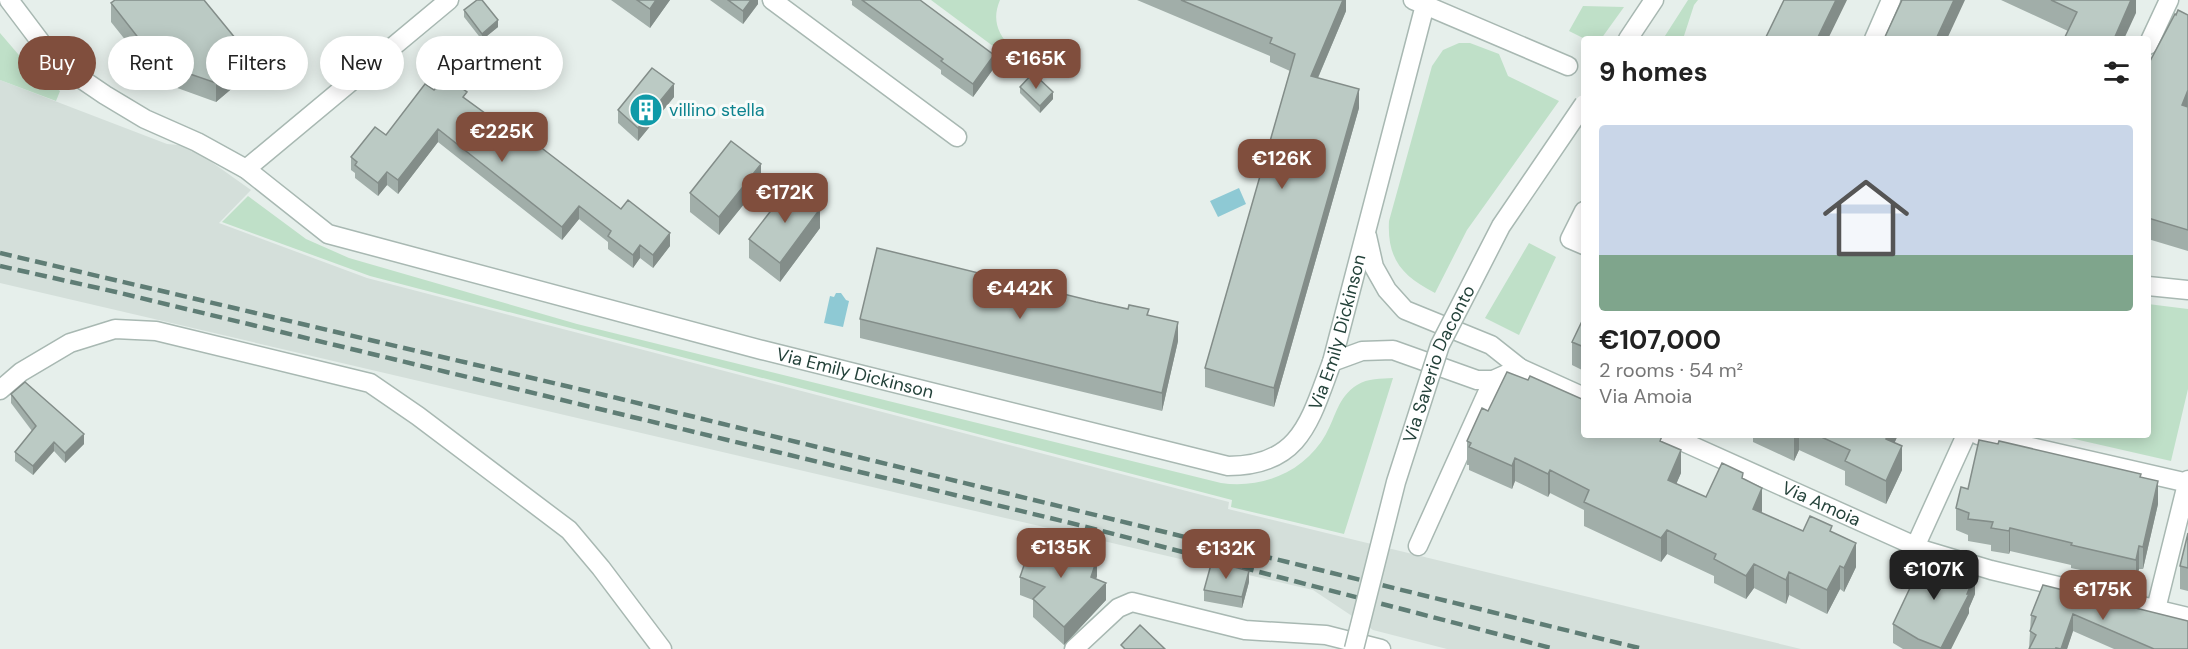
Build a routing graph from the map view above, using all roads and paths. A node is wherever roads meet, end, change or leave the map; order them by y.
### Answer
1 (449, 0) edge
2 (772, 0) edge
3 (1654, 0) edge
4 (1892, 0) edge
5 (2169, 0) edge
6 (7, 3) edge
7 (1419, 3) edge
8 (1630, 36) edge
9 (1875, 36) edge
10 (2151, 39) edge
11 (1568, 66) dead end
12 (1581, 108) edge
13 (957, 137) dead end
14 (246, 169) junction
15 (1581, 217) edge
16 (1366, 229) junction
17 (1581, 244) edge
18 (2151, 286) edge
19 (2188, 290) edge
20 (1332, 362) junction
21 (1520, 368) junction
22 (1492, 380) junction
23 (0, 390) edge
24 (1581, 396) edge
25 (1965, 438) edge
26 (1991, 438) edge
27 (1687, 439) edge
28 (2188, 482) edge
29 (1419, 546) dead end
30 (1915, 547) junction
31 (2156, 609) junction
32 (2188, 617) edge
33 (662, 649) edge
34 (1074, 649) edge
35 (1354, 649) edge
36 (1381, 649) edge

1 - 14 street
2 - 13 street
3 - 8 street
4 - 9 street
5 - 10 street
6 - 14 street, Via Emily Dickinson
7 - 11 street, Via Emily Dickinson
7 - 16 street, Via Emily Dickinson
12 - 35 street, Via Saverio Daconto, bridge
14 - 20 street, Via Emily Dickinson
15 - 17 street
16 - 20 street, Via Emily Dickinson
16 - 21 street
18 - 19 street
20 - 22 street
21 - 22 street
21 - 24 street
22 - 29 street
23 - 33 street
25 - 30 street
26 - 28 street
27 - 30 street, Via Amoia
28 - 31 street
30 - 31 street, Via Amoia
31 - 32 street, Via Amoia
34 - 36 street

